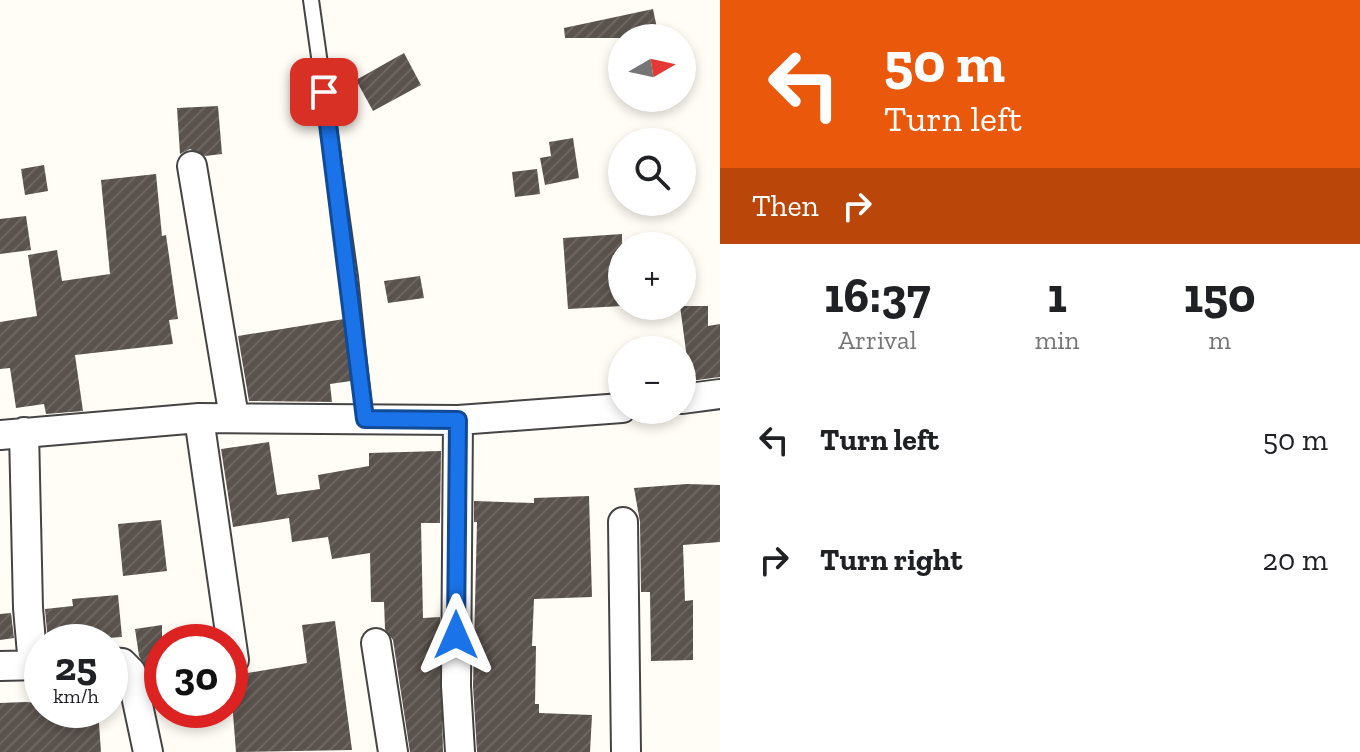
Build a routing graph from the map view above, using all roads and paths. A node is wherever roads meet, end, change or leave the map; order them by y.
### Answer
1 (311, 0) edge
2 (192, 166) dead end
3 (720, 394) edge
4 (696, 397) edge
5 (608, 409) edge
6 (234, 417) junction
7 (199, 418) junction
8 (365, 419) junction
9 (458, 420) junction
10 (12, 433) edge
11 (623, 522) dead end
12 (31, 624) edge
13 (229, 624) edge
14 (376, 643) dead end
15 (24, 665) edge
16 (0, 666) edge
17 (128, 669) edge
18 (148, 752) edge
19 (393, 752) edge
20 (460, 752) edge
21 (626, 752) edge

1 - 8 lane
2 - 6 street
3 - 4 street
5 - 9 street
6 - 7 street
6 - 8 street
7 - 10 street
7 - 13 street
8 - 9 street
9 - 20 street
10 - 12 street
11 - 21 street
14 - 19 street
15 - 16 street
17 - 18 street

